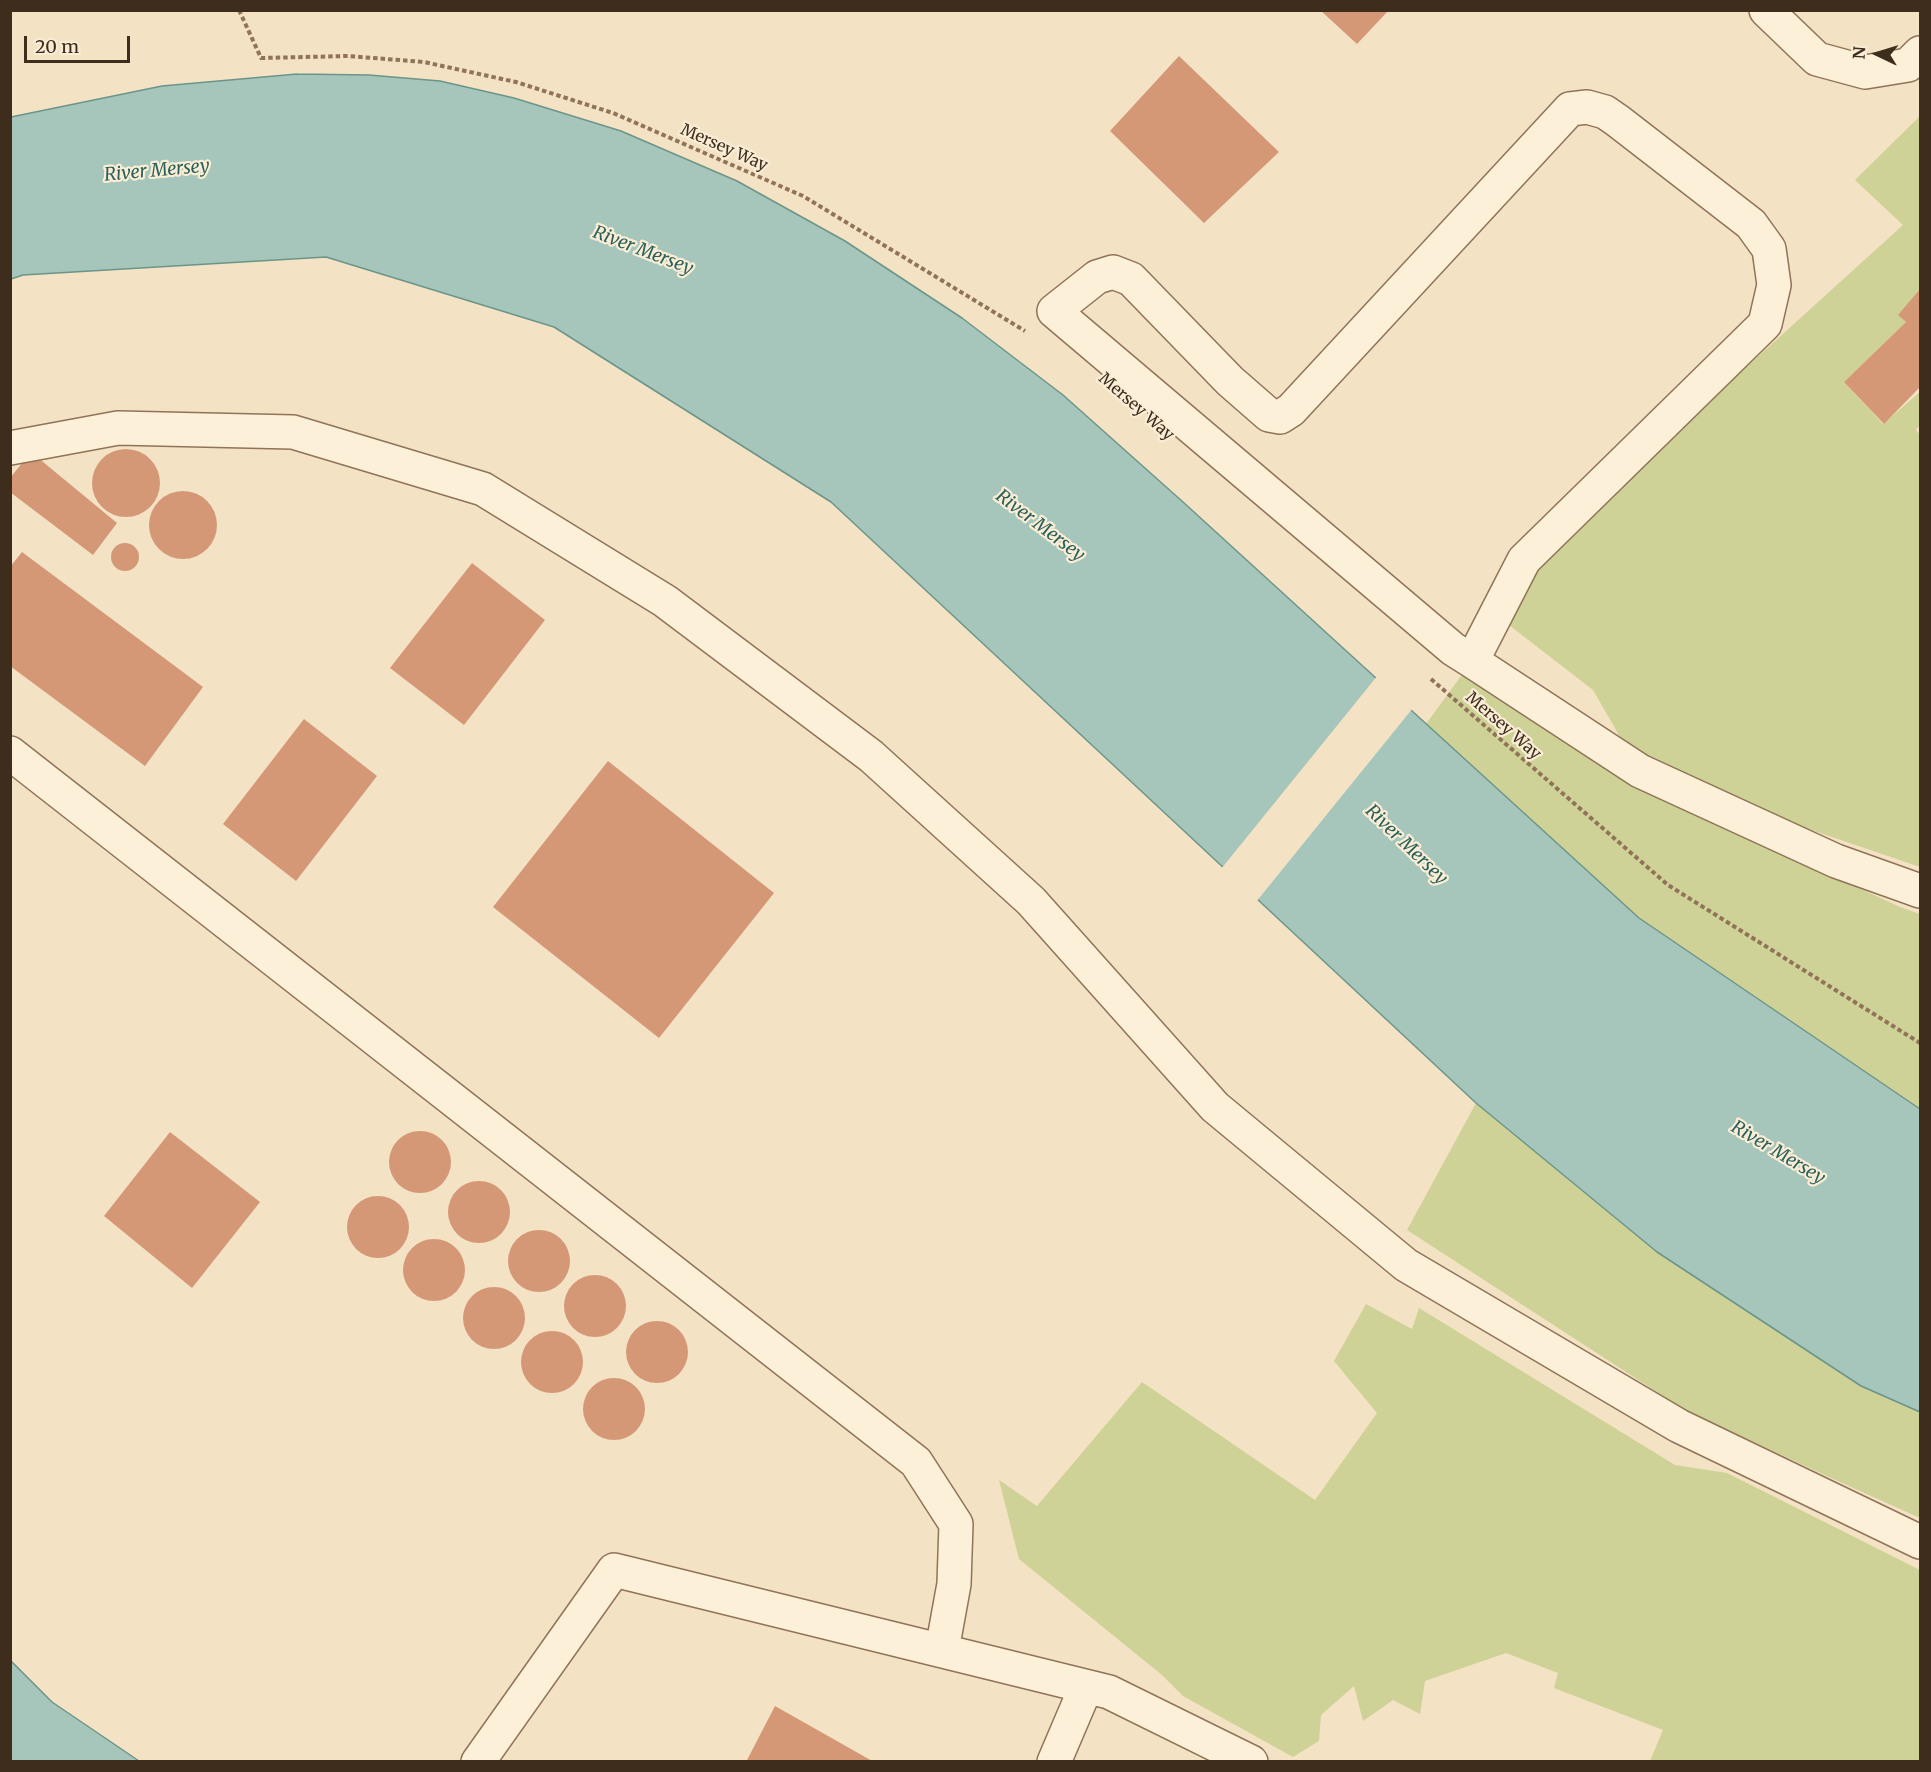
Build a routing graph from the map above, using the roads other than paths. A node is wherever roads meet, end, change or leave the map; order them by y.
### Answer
1 (1767, 10) edge
2 (1920, 53) edge
3 (10, 448) edge
4 (1472, 661) junction
5 (10, 753) edge
6 (1920, 891) edge
7 (1920, 1542) edge
8 (942, 1650) junction
9 (1086, 1687) junction
10 (478, 1761) edge
11 (1054, 1761) edge
12 (1251, 1761) edge

1 - 2 lane
3 - 7 lane
4 - 4 lane
4 - 6 lane
5 - 8 lane
8 - 9 lane
8 - 10 lane
9 - 11 lane
9 - 12 lane

